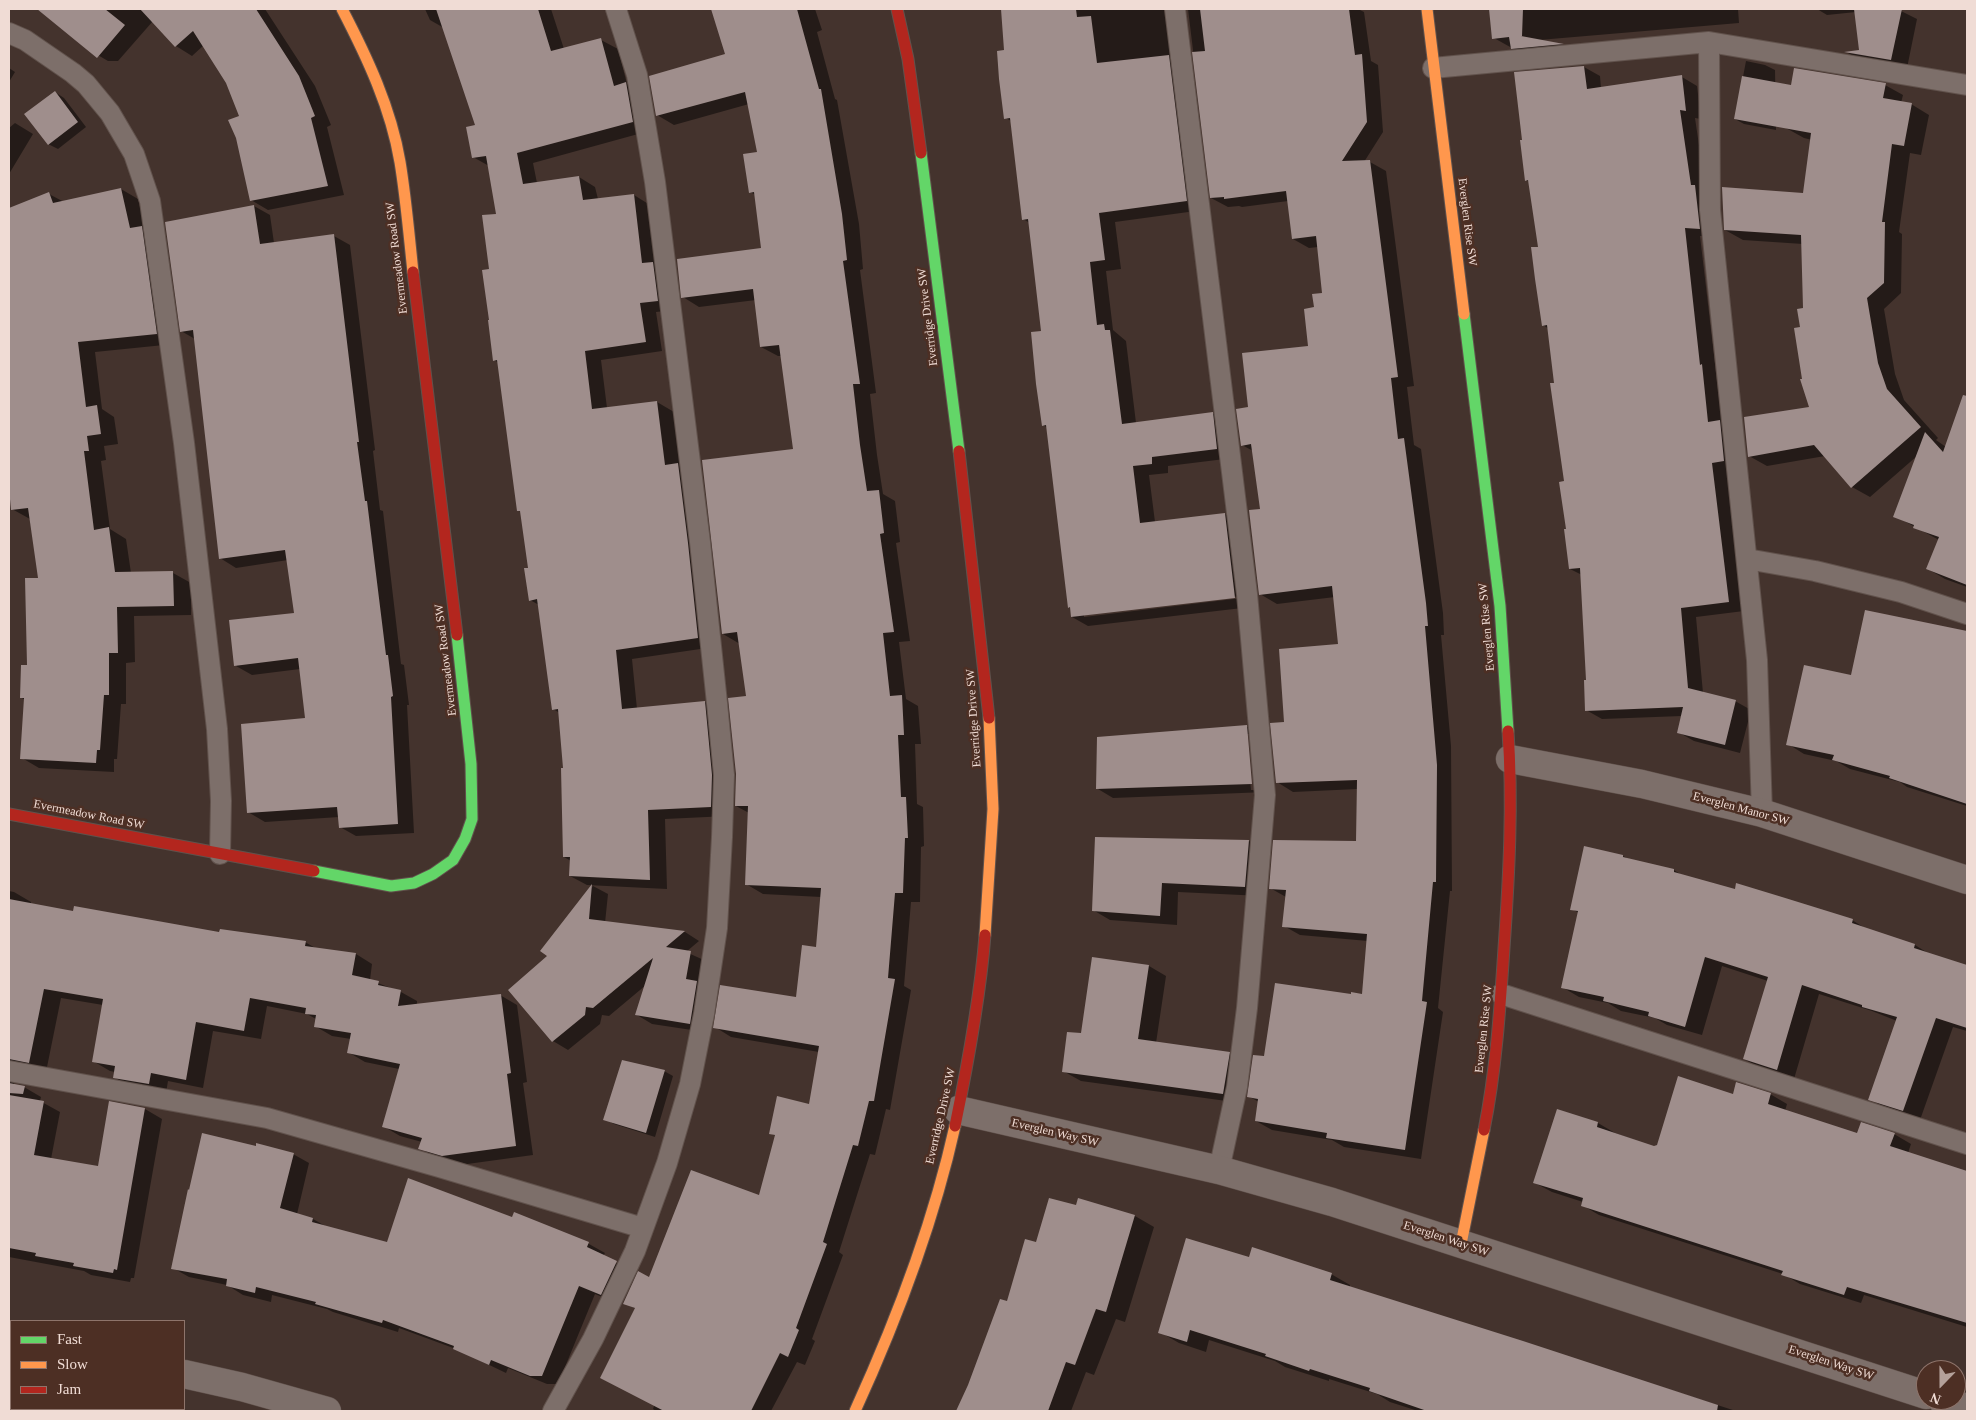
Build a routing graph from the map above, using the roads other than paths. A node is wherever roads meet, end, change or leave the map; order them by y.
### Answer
1 (342, 9) edge
2 (616, 9) edge
3 (897, 9) edge
4 (1175, 9) edge
5 (1427, 9) edge
6 (9, 33) edge
7 (1709, 42) junction
8 (1433, 68) junction
9 (1967, 85) edge
10 (1747, 560) junction
11 (1967, 614) edge
12 (1510, 759) junction
13 (1762, 813) junction
14 (9, 814) edge
15 (220, 854) junction
16 (1967, 880) edge
17 (1501, 994) junction
18 (9, 1071) edge
19 (958, 1110) junction
20 (1967, 1144) edge
21 (1220, 1170) junction
22 (643, 1228) junction
23 (1461, 1244) junction
24 (185, 1374) edge
25 (1916, 1392) edge
26 (327, 1411) edge
27 (553, 1411) edge
28 (855, 1411) edge

1 - 15 street, Evermeadow Road SW
2 - 22 lane
3 - 19 street, Everridge Drive SW
4 - 21 lane
5 - 8 street, Everglen Rise SW
6 - 15 lane
7 - 8 lane
7 - 9 lane
7 - 10 lane
8 - 12 street, Everglen Rise SW
10 - 11 lane
10 - 13 lane
12 - 13 street, Everglen Manor SW
12 - 17 street, Everglen Rise SW
13 - 16 street, Everglen Manor SW
14 - 15 street, Evermeadow Road SW
17 - 20 lane
17 - 23 street, Everglen Rise SW
18 - 22 lane
19 - 21 street, Everglen Way SW
19 - 28 street, Everridge Drive SW
21 - 23 street, Everglen Way SW
22 - 27 lane
23 - 25 street, Everglen Way SW
24 - 26 street

